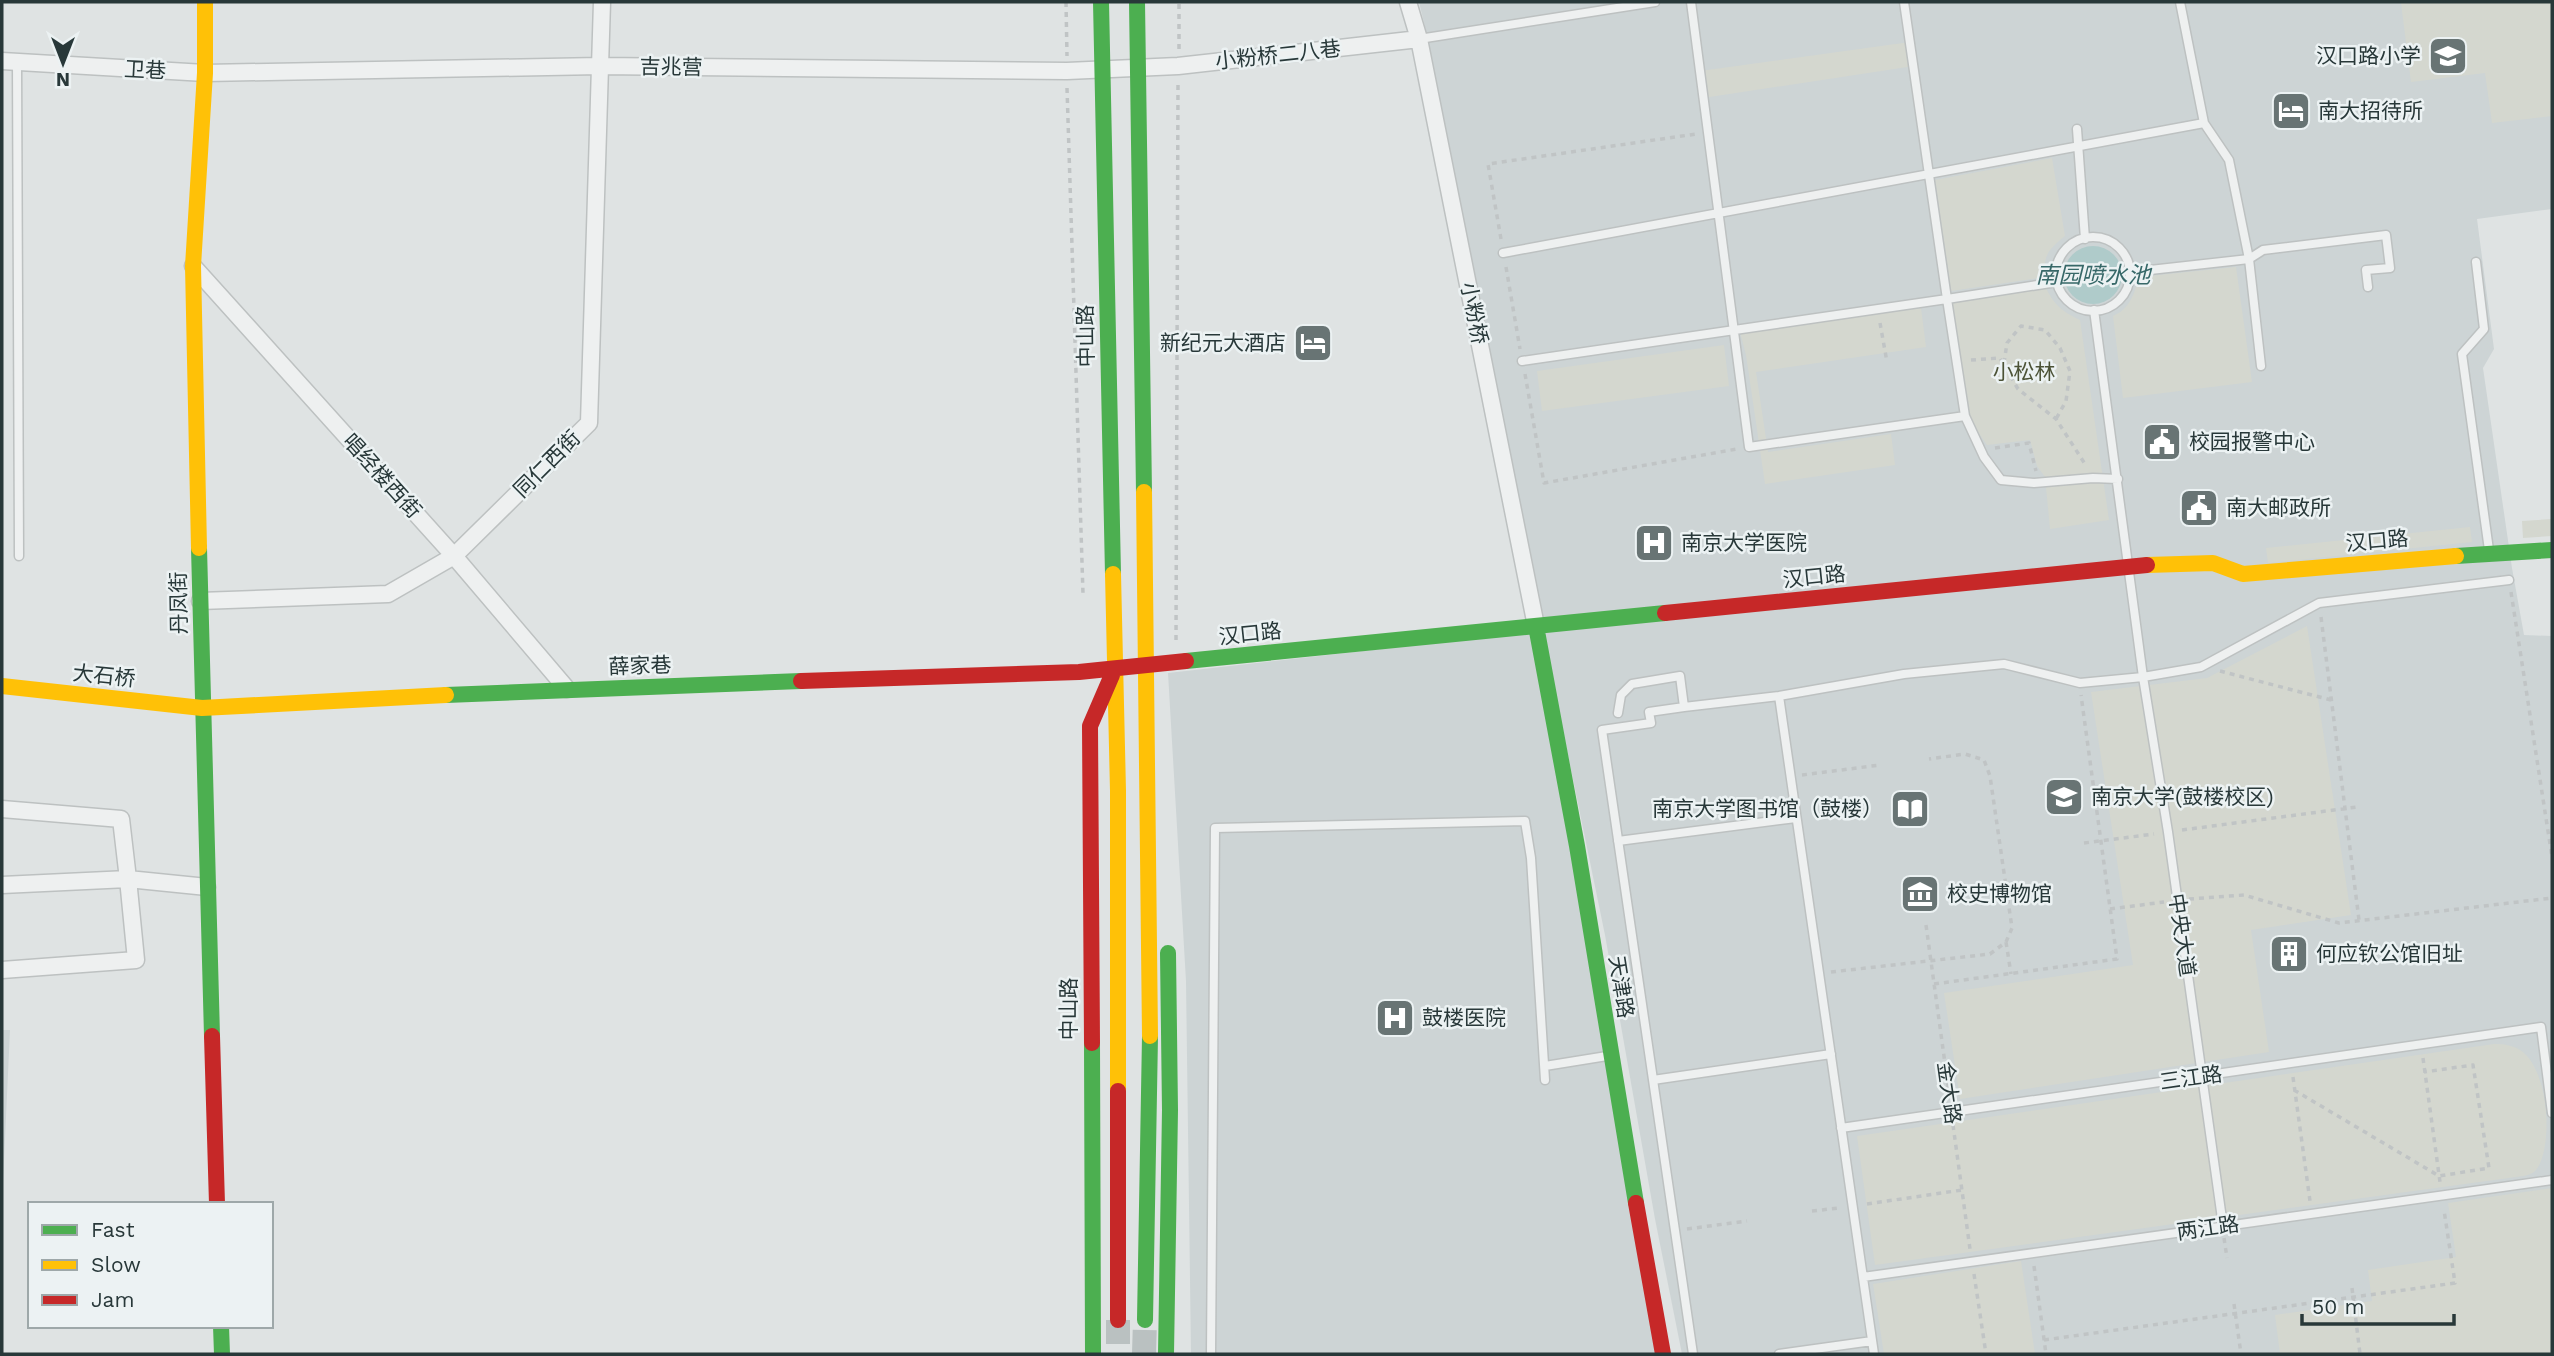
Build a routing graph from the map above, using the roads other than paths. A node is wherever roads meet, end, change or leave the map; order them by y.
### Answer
1 (205, 2) edge
2 (602, 2) edge
3 (1101, 2) edge
4 (1137, 2) edge
5 (1408, 2) edge
6 (1655, 2) edge
7 (1691, 2) edge
8 (1905, 2) edge
9 (2180, 2) edge
10 (1419, 39) junction
11 (9, 61) edge
12 (600, 66) junction
13 (1137, 67) junction
14 (1101, 69) junction
15 (205, 73) junction
16 (2204, 122) junction
17 (2077, 129) dead end
18 (2080, 144) junction
19 (1930, 173) junction
20 (1718, 212) junction
21 (2085, 239) junction
22 (1503, 253) road end
23 (2249, 258) junction
24 (2476, 262) dead end
25 (193, 266) junction
26 (2132, 272) junction
27 (2057, 282) junction
28 (2368, 287) dead end
29 (1947, 299) junction
30 (2094, 310) junction
31 (1733, 329) junction
32 (1522, 361) road end
33 (2261, 366) dead end
34 (1965, 416) junction
35 (2118, 479) junction
36 (2552, 550) edge
37 (2490, 553) junction
38 (19, 556) dead end
39 (454, 556) junction
40 (2130, 566) junction
41 (2509, 580) road end
42 (200, 601) junction
43 (1536, 626) junction
44 (1146, 665) junction
45 (1115, 668) junction
46 (1079, 672) joint
47 (2143, 677) junction
48 (2, 687) edge
49 (567, 689) junction
50 (1779, 696) junction
51 (1684, 707) junction
52 (202, 708) junction
53 (1618, 713) dead end
54 (1164, 726) dead end
55 (2, 809) edge
56 (1796, 818) junction
57 (1618, 841) junction
58 (128, 879) junction
59 (2, 885) edge
60 (208, 887) junction
61 (1168, 932) dead end
62 (2, 970) edge
63 (1831, 1054) junction
64 (1610, 1055) junction
65 (1545, 1066) junction
66 (2202, 1076) junction
67 (1545, 1080) dead end
68 (1653, 1080) junction
69 (2552, 1113) edge
70 (1842, 1128) junction
71 (2552, 1180) edge
72 (217, 1202) edge
73 (2222, 1226) junction
74 (1863, 1277) junction
75 (1118, 1320) tunnel mouth
76 (1145, 1320) tunnel mouth
77 (221, 1328) edge
78 (1872, 1341) junction
79 (222, 1354) edge
80 (1093, 1354) edge
81 (1166, 1354) edge
82 (1211, 1354) edge
83 (1663, 1354) edge
84 (1693, 1354) edge
85 (1779, 1354) edge
86 (1874, 1354) edge

1 - 15 main road, 丹凤街
2 - 12 street, 同仁西街
3 - 14 main road
4 - 13 main road
5 - 10 street, 小粉桥
6 - 10 lane
7 - 20 lane
8 - 19 lane
9 - 16 lane
10 - 13 street, 小粉桥二八巷
10 - 43 street, 小粉桥
11 - 15 street, 卫巷
11 - 38 lane
12 - 14 street, 吉兆营
12 - 15 street, 吉兆营
12 - 39 street, 同仁西街
13 - 14 street, 吉兆营
13 - 44 main road
14 - 45 lane
15 - 25 main road, 丹凤街
16 - 18 lane
16 - 23 lane
17 - 18 lane
18 - 19 lane
18 - 21 lane
19 - 20 lane
19 - 29 lane
20 - 22 lane
20 - 31 lane
21 - 26 lane
21 - 27 lane
23 - 26 lane
23 - 28 lane
23 - 33 lane
24 - 37 lane
25 - 39 street, 唱经楼西街
25 - 42 main road, 丹凤街
26 - 30 lane
27 - 29 lane
27 - 30 lane
29 - 31 lane
29 - 34 lane
30 - 35 lane, 中央大道
31 - 32 lane
31 - 34 lane
34 - 35 lane
35 - 40 lane, 中央大道
36 - 37 main road, 汉口路
37 - 40 main road, 汉口路
39 - 42 street, 同仁西街
39 - 49 street, 唱经楼西街
40 - 43 main road, 汉口路
40 - 47 lane, 中央大道
41 - 47 lane
42 - 52 main road, 丹凤街
43 - 44 main road, 汉口路
43 - 64 main road, 天津路
44 - 45 main road, 汉口路
44 - 54 main road
44 - 76 main road
45 - 46 main road, 汉口路
45 - 75 main road
45 - 80 lane
46 - 49 main road, 薛家巷
47 - 50 lane
47 - 66 lane, 中央大道
48 - 52 main road, 大石桥
49 - 52 main road, 薛家巷
50 - 51 lane
50 - 56 lane
51 - 53 lane
51 - 57 lane
52 - 60 main road, 丹凤街
55 - 58 street
56 - 57 lane
56 - 63 lane
57 - 68 lane
58 - 59 street
58 - 60 street
58 - 62 street
60 - 72 main road, 丹凤街
61 - 81 main road
63 - 68 lane
63 - 70 lane
64 - 65 lane
64 - 83 main road, 天津路
65 - 67 lane
65 - 82 lane
66 - 69 lane, 三江路
66 - 70 lane, 三江路
66 - 73 lane, 中央大道
68 - 84 lane
70 - 74 lane
71 - 73 lane, 两江路
73 - 74 lane, 两江路
74 - 78 lane
77 - 79 main road
78 - 85 lane
78 - 86 lane

